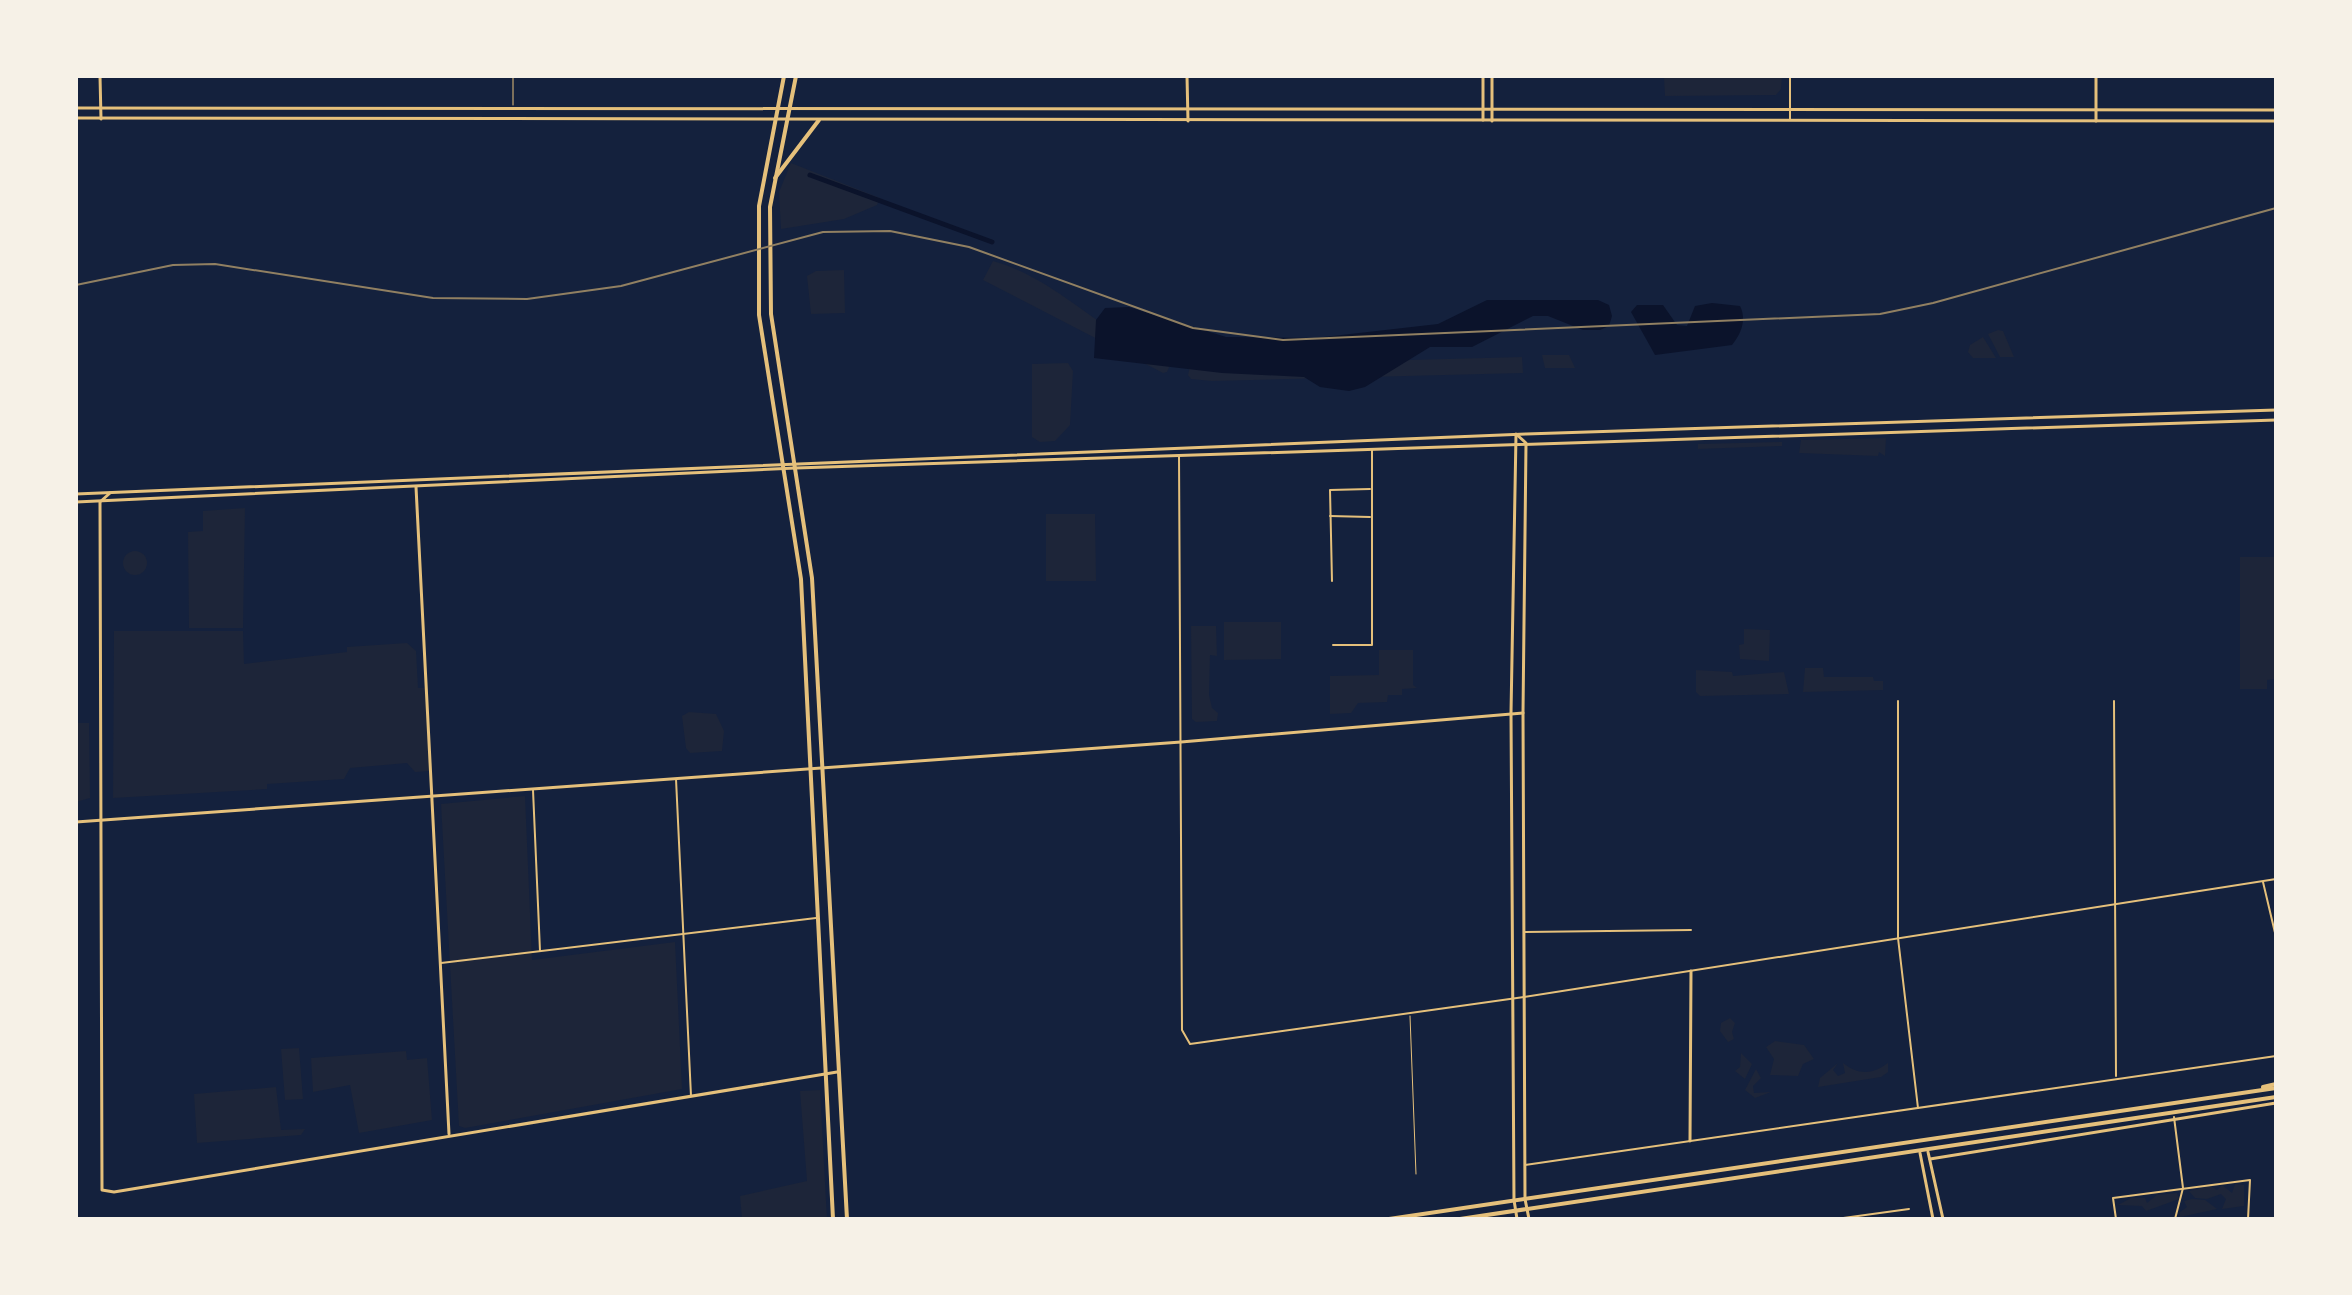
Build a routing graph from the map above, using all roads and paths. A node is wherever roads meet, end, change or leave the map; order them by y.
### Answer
1 (100, 76) edge
2 (513, 76) edge
3 (784, 76) edge
4 (796, 76) edge
5 (1187, 76) edge
6 (1483, 76) edge
7 (1492, 76) edge
8 (1790, 76) edge
9 (2096, 76) edge
10 (778, 107) junction
11 (790, 107) junction
12 (76, 108) edge
13 (101, 108) junction
14 (513, 110) junction
15 (1483, 110) junction
16 (1492, 110) junction
17 (2276, 110) edge
18 (1187, 111) junction
19 (1790, 112) junction
20 (2096, 113) junction
21 (76, 118) edge
22 (101, 119) junction
23 (513, 120) junction
24 (776, 120) junction
25 (787, 120) junction
26 (819, 120) junction
27 (1188, 121) junction
28 (1483, 121) junction
29 (1492, 121) junction
30 (1790, 121) junction
31 (2096, 121) junction
32 (2276, 121) edge
33 (774, 180) junction
34 (2276, 410) edge
35 (2276, 420) edge
36 (1516, 434) junction
37 (1516, 443) junction
38 (1526, 443) junction
39 (1372, 448) junction
40 (1179, 454) junction
41 (796, 466) junction
42 (784, 467) junction
43 (416, 487) junction
44 (1372, 489) junction
45 (110, 493) junction
46 (76, 494) edge
47 (76, 502) edge
48 (100, 502) junction
49 (1330, 516) junction
50 (1372, 517) junction
51 (1332, 581) dead end
52 (1333, 645) dead end
53 (1898, 701) dead end
54 (2114, 701) dead end
55 (1511, 713) junction
56 (1523, 713) junction
57 (1181, 742) junction
58 (821, 767) junction
59 (810, 768) junction
60 (676, 778) junction
61 (533, 789) junction
62 (432, 796) junction
63 (102, 821) junction
64 (76, 822) edge
65 (2276, 879) edge
66 (2263, 881) junction
67 (2115, 903) junction
68 (817, 918) junction
69 (1691, 930) dead end
70 (1524, 932) junction
71 (683, 933) junction
72 (2276, 937) edge
73 (1898, 938) junction
74 (540, 952) junction
75 (440, 963) junction
76 (1691, 971) junction
77 (1512, 997) junction
78 (1524, 997) junction
79 (1410, 1013) junction
80 (2276, 1056) edge
81 (837, 1072) junction
82 (826, 1075) junction
83 (2116, 1079) junction
84 (2276, 1086) edge
85 (691, 1097) junction
86 (2276, 1100) edge
87 (1918, 1109) junction
88 (2174, 1117) junction
89 (449, 1135) junction
90 (1690, 1141) junction
91 (1928, 1152) junction
92 (1920, 1153) junction
93 (1930, 1159) junction
94 (1525, 1165) junction
95 (1416, 1174) dead end
96 (2183, 1188) junction
97 (1525, 1199) junction
98 (1514, 1200) junction
99 (1527, 1208) junction
100 (1909, 1209) dead end
101 (1516, 1211) junction
102 (833, 1219) edge
103 (847, 1219) edge
104 (1389, 1219) edge
105 (1460, 1219) edge
106 (1517, 1219) edge
107 (1529, 1219) edge
108 (1836, 1219) edge
109 (1933, 1219) edge
110 (1943, 1219) edge
111 (2116, 1219) edge
112 (2175, 1219) edge
113 (2248, 1219) edge

1 - 13 street
2 - 14 lane
3 - 10 main road
4 - 11 main road
5 - 18 street
6 - 15 street
7 - 16 street
8 - 19 street
9 - 20 street
10 - 11 street
10 - 14 street
10 - 24 main road
11 - 18 street
11 - 25 main road
12 - 13 street
13 - 14 street
13 - 22 street
14 - 23 lane
15 - 16 street
15 - 18 street
15 - 28 street
16 - 19 street
16 - 29 street
17 - 20 street
18 - 27 street
19 - 20 street
19 - 30 street
20 - 31 street
21 - 22 street
22 - 23 street
23 - 24 street
24 - 25 street
24 - 42 main road
25 - 26 street
25 - 33 main road
26 - 27 street
26 - 33 main road
27 - 28 street
28 - 29 street
29 - 30 street
30 - 31 street
31 - 32 street
33 - 41 main road
34 - 36 street
35 - 38 street
36 - 37 street
36 - 38 street
36 - 41 street
37 - 38 street
37 - 39 street
37 - 55 street
38 - 56 street
39 - 40 street
39 - 44 street
40 - 41 street
40 - 57 street
41 - 42 street
41 - 58 main road
42 - 43 street
42 - 45 street
42 - 59 main road
43 - 48 street
43 - 62 street
44 - 49 street
44 - 50 street
45 - 46 street
45 - 48 street
47 - 48 street
48 - 63 street
49 - 50 street
49 - 51 street
50 - 52 street
53 - 73 street
54 - 67 street
55 - 56 street
55 - 57 street
55 - 77 street
56 - 70 street
57 - 58 street
57 - 79 street
58 - 59 street
58 - 81 main road
59 - 60 street
59 - 68 main road
60 - 61 street
60 - 71 street
61 - 62 street
61 - 74 street
62 - 63 street
62 - 75 street
63 - 64 street
63 - 89 street
65 - 66 street
66 - 67 street
66 - 72 street
67 - 73 street
67 - 83 street
68 - 71 street
68 - 82 main road
69 - 70 street
70 - 78 street
71 - 74 street
71 - 85 street
73 - 76 street
73 - 87 street
74 - 75 street
75 - 89 street
76 - 78 street
76 - 90 street
77 - 78 street
77 - 79 street
77 - 98 street
78 - 94 street
79 - 95 lane
80 - 83 street
81 - 82 street
81 - 103 main road
82 - 85 street
82 - 102 main road
83 - 87 street
84 - 97 main road
85 - 89 street
86 - 88 street
86 - 91 main road
87 - 90 street
88 - 93 street
88 - 96 street
90 - 94 street
91 - 92 main road
91 - 93 street
92 - 99 main road
92 - 109 street
93 - 110 street
94 - 97 street
96 - 111 street
96 - 112 street
96 - 113 street
97 - 98 main road
97 - 99 street
98 - 101 street
98 - 104 main road
99 - 101 main road
99 - 107 street
100 - 108 street
101 - 105 main road
101 - 106 street

